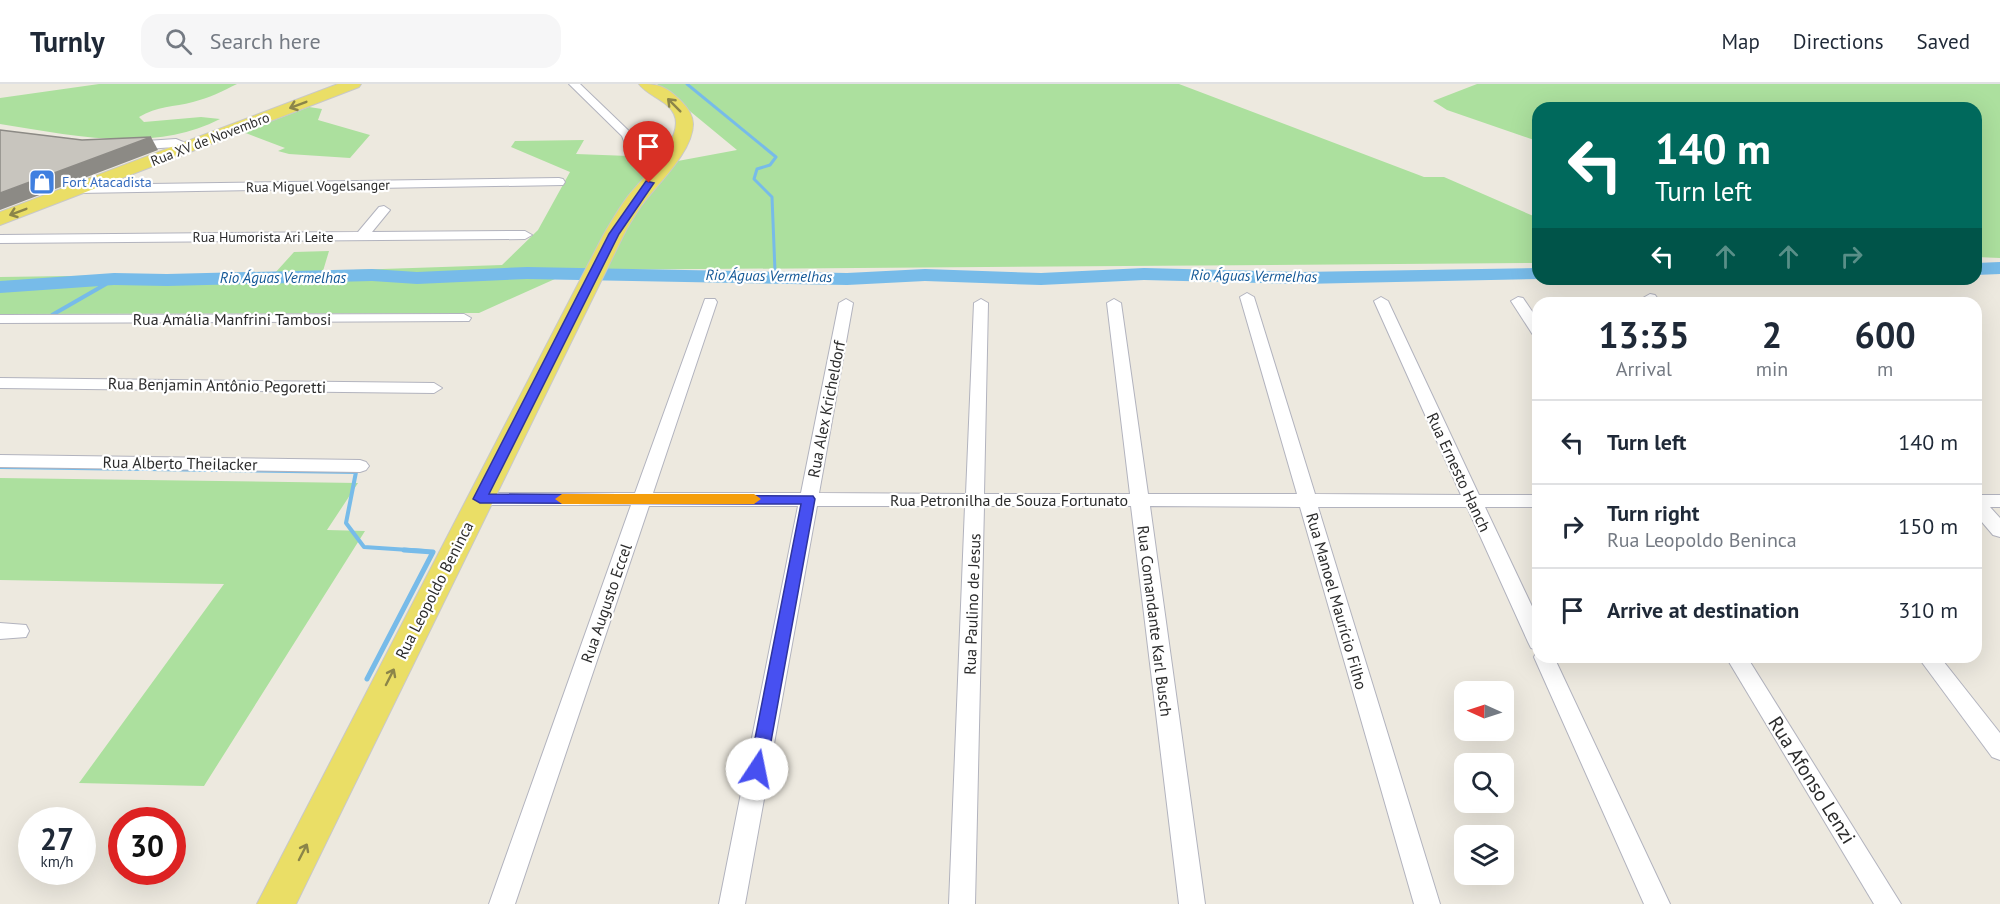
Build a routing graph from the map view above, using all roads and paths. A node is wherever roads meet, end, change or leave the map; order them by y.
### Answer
1 (353, 84) edge
2 (574, 84) edge
3 (648, 84) edge
4 (120, 147) edge
5 (189, 147) junction
6 (659, 170) junction
7 (559, 182) dead end
8 (78, 189) junction
9 (384, 210) dead end
10 (0, 219) edge
11 (525, 235) dead end
12 (362, 236) junction
13 (0, 239) edge
14 (1247, 297) dead end
15 (1381, 301) dead end
16 (1518, 301) dead end
17 (710, 302) dead end
18 (846, 303) dead end
19 (981, 303) dead end
20 (1114, 303) dead end
21 (464, 318) dead end
22 (0, 320) edge
23 (1532, 323) edge
24 (0, 383) edge
25 (434, 388) dead end
26 (0, 461) edge
27 (360, 465) dead end
28 (480, 499) junction
29 (642, 499) junction
30 (808, 499) junction
31 (975, 500) junction
32 (1139, 500) junction
33 (1307, 500) junction
34 (1473, 501) junction
35 (1532, 501) edge
36 (2000, 501) edge
37 (1982, 502) edge
38 (1982, 509) edge
39 (2000, 530) edge
40 (1532, 629) edge
41 (1547, 663) edge
42 (1740, 663) edge
43 (1933, 663) edge
44 (2000, 750) edge
45 (276, 904) edge
46 (502, 904) edge
47 (732, 904) edge
48 (962, 904) edge
49 (1192, 904) edge
50 (1426, 904) edge
51 (1658, 904) edge
52 (1888, 904) edge

1 -> 5 main road, Rua XV de Novembro
2 - 6 street
6 -> 3 main road, Rua Leopoldo Beninca
4 - 5 street
5 - 8 main road, Rua XV de Novembro
6 - 28 main road, Rua Leopoldo Beninca
7 - 8 street, Rua Miguel Vogelsanger
8 -> 10 main road, Rua XV de Novembro
9 - 12 street
11 - 12 street, Rua Humorista Ari Leite
12 - 13 street, Rua Humorista Ari Leite
14 - 33 street, Rua Manoel Maurício Filho
15 - 34 street, Rua Ernesto Hanch
16 - 23 street
17 - 29 street, Rua Augusto Eccel
18 - 30 street, Rua Alex Kricheldorf
19 - 31 street, Rua Paulino de Jesus
20 - 32 street, Rua Comandante Karl Busch
21 - 22 street, Rua Amália Manfrini Tambosi
24 - 25 street, Rua Benjamin Antônio Pegoretti
26 - 27 street, Rua Alberto Theilacker
28 - 29 street, Rua Petronilha de Souza Fortunato
45 -> 28 main road, Rua Leopoldo Beninca
29 - 30 street, Rua Petronilha de Souza Fortunato
29 - 46 street, Rua Augusto Eccel
30 - 31 street, Rua Petronilha de Souza Fortunato
30 - 47 street, Rua Alex Kricheldorf
31 - 32 street, Rua Petronilha de Souza Fortunato
31 - 48 street, Rua Paulino de Jesus
32 - 33 street, Rua Petronilha de Souza Fortunato
32 - 49 street, Rua Comandante Karl Busch
33 - 34 street, Rua Petronilha de Souza Fortunato
33 - 50 street, Rua Manoel Maurício Filho
34 - 35 street, Rua Petronilha de Souza Fortunato
34 - 40 street, Rua Ernesto Hanch
36 - 37 street
38 - 39 street
41 - 51 street
42 - 52 street, Rua Afonso Lenzi
43 - 44 street

